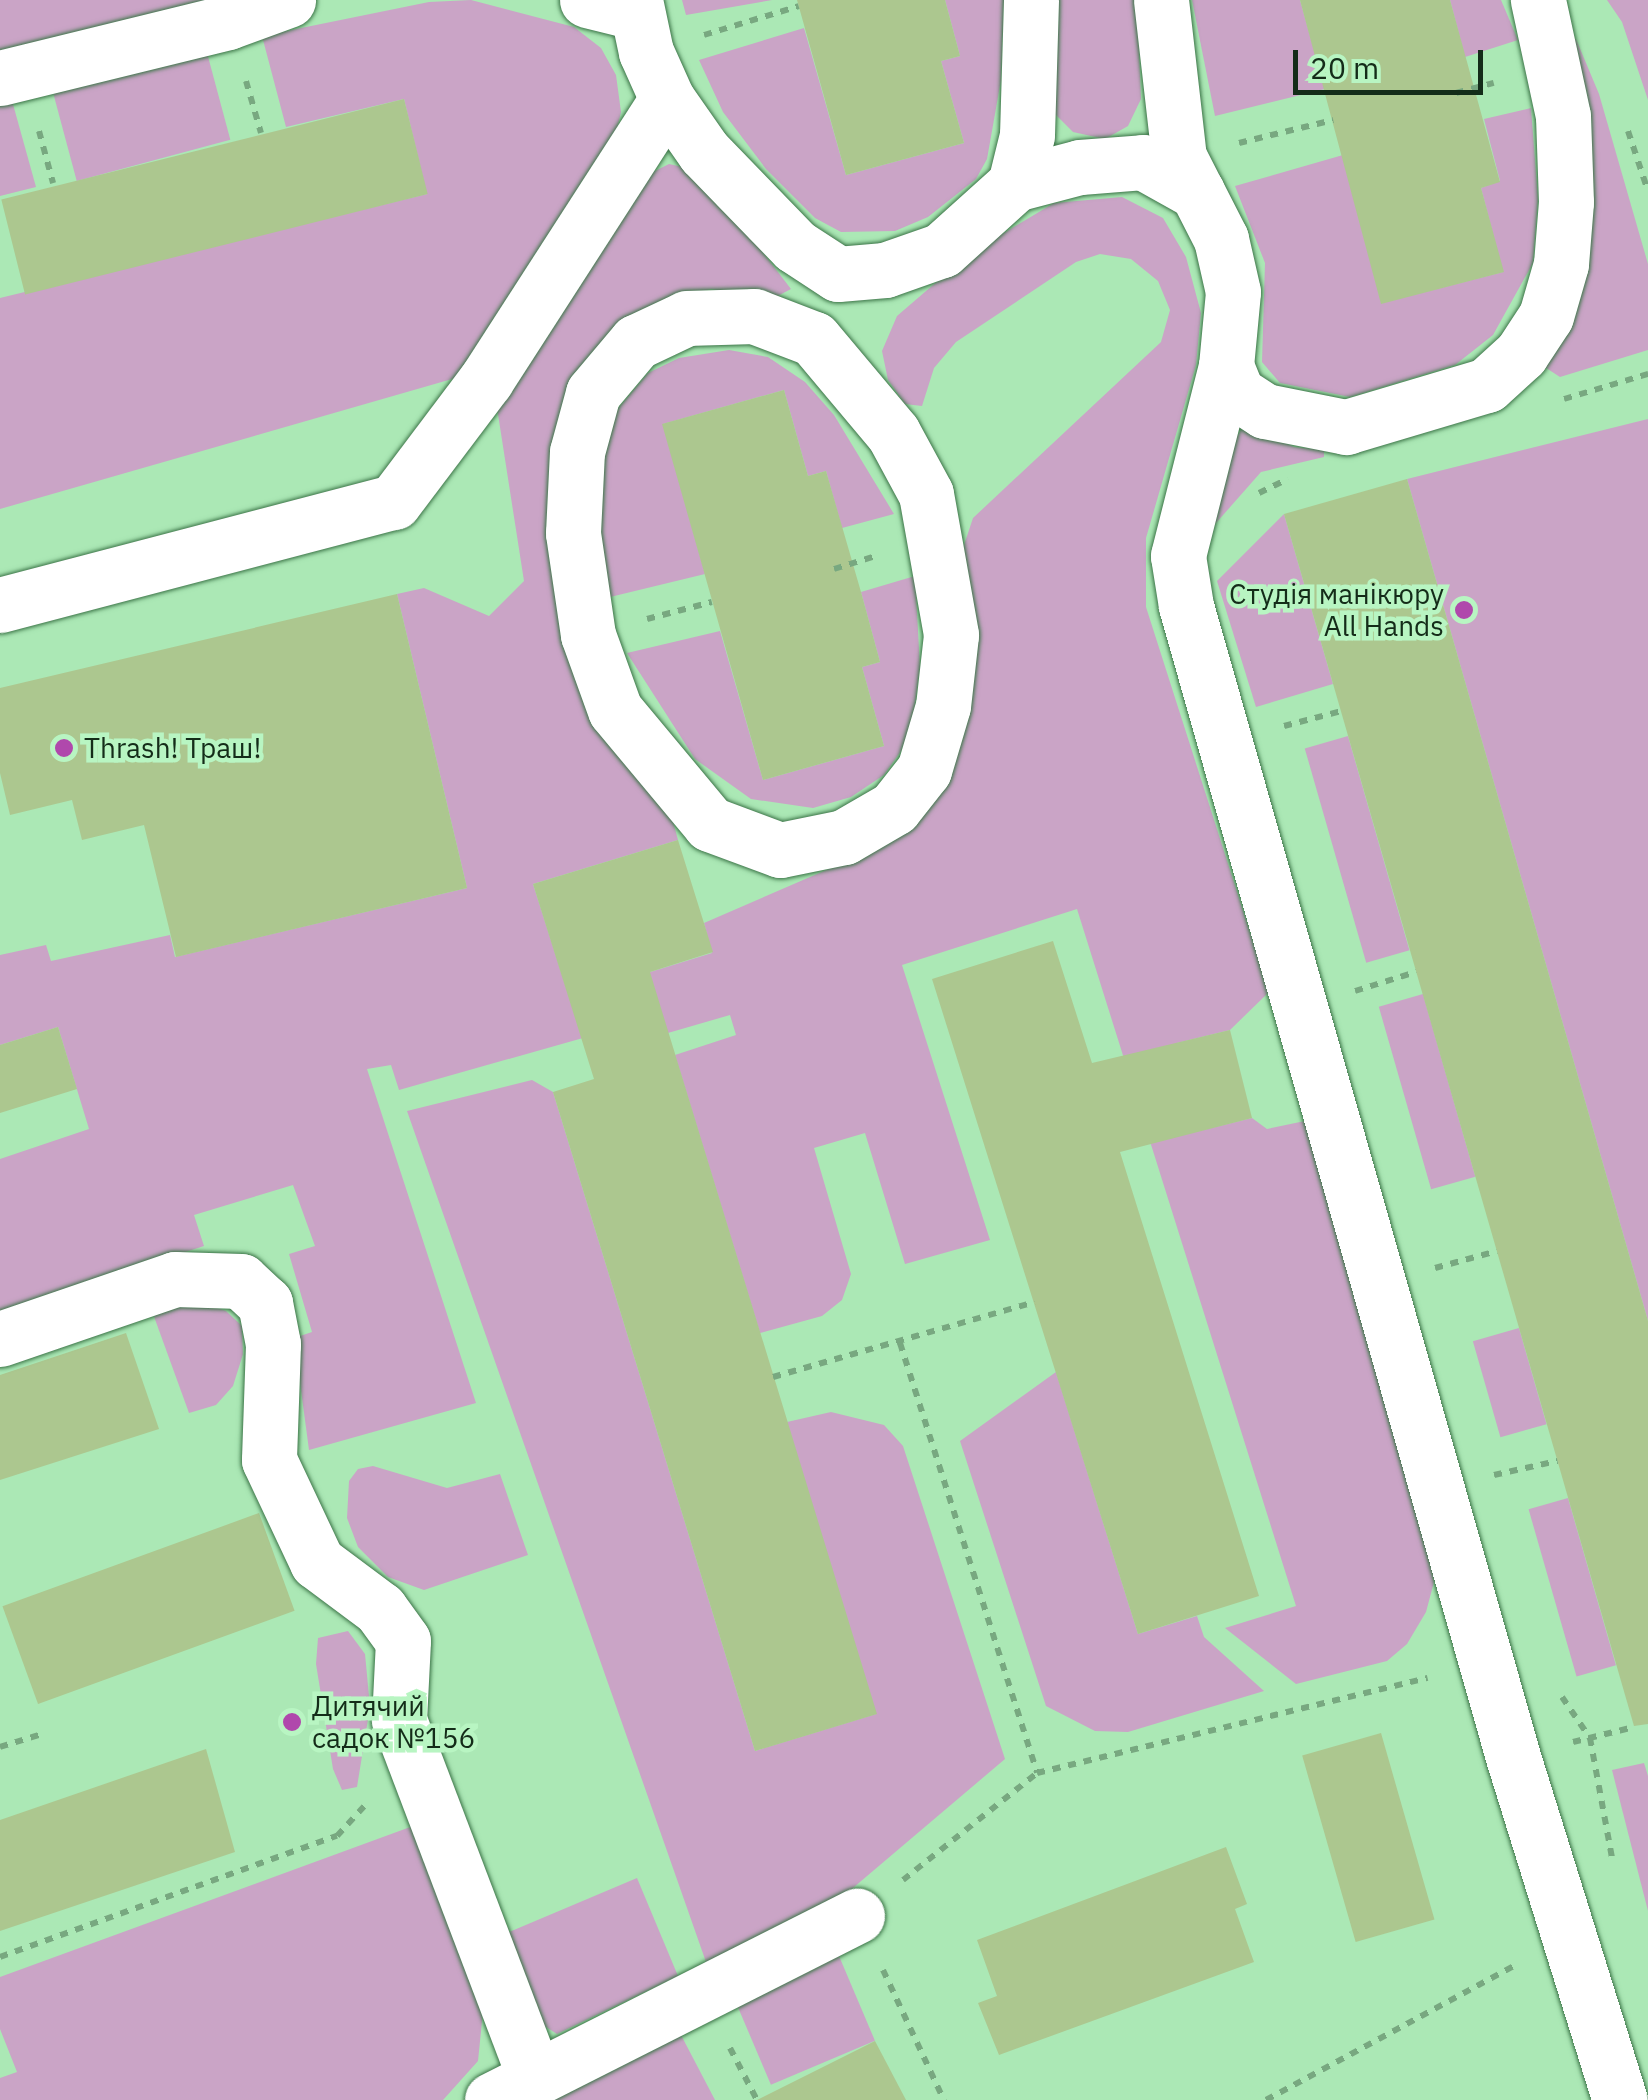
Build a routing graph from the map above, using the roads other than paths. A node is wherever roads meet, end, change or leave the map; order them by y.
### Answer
1 (288, 0) edge
2 (1031, 0) edge
3 (1161, 0) edge
4 (1538, 0) edge
5 (634, 33) edge
6 (0, 78) edge
7 (1188, 175) junction
8 (1015, 184) junction
9 (838, 274) junction
10 (814, 338) junction
11 (1226, 366) junction
12 (0, 605) edge
13 (0, 1339) edge
14 (858, 1916) road end
15 (514, 2089) edge
16 (1620, 2100) edge

1 - 6 lane
2 - 8 lane
3 - 7 lane
4 - 11 lane
5 - 9 lane
5 - 12 lane
7 - 8 lane
7 - 11 lane
8 - 9 lane
9 - 10 lane
10 - 10 lane
11 - 16 lane
13 - 15 lane
14 - 15 lane

